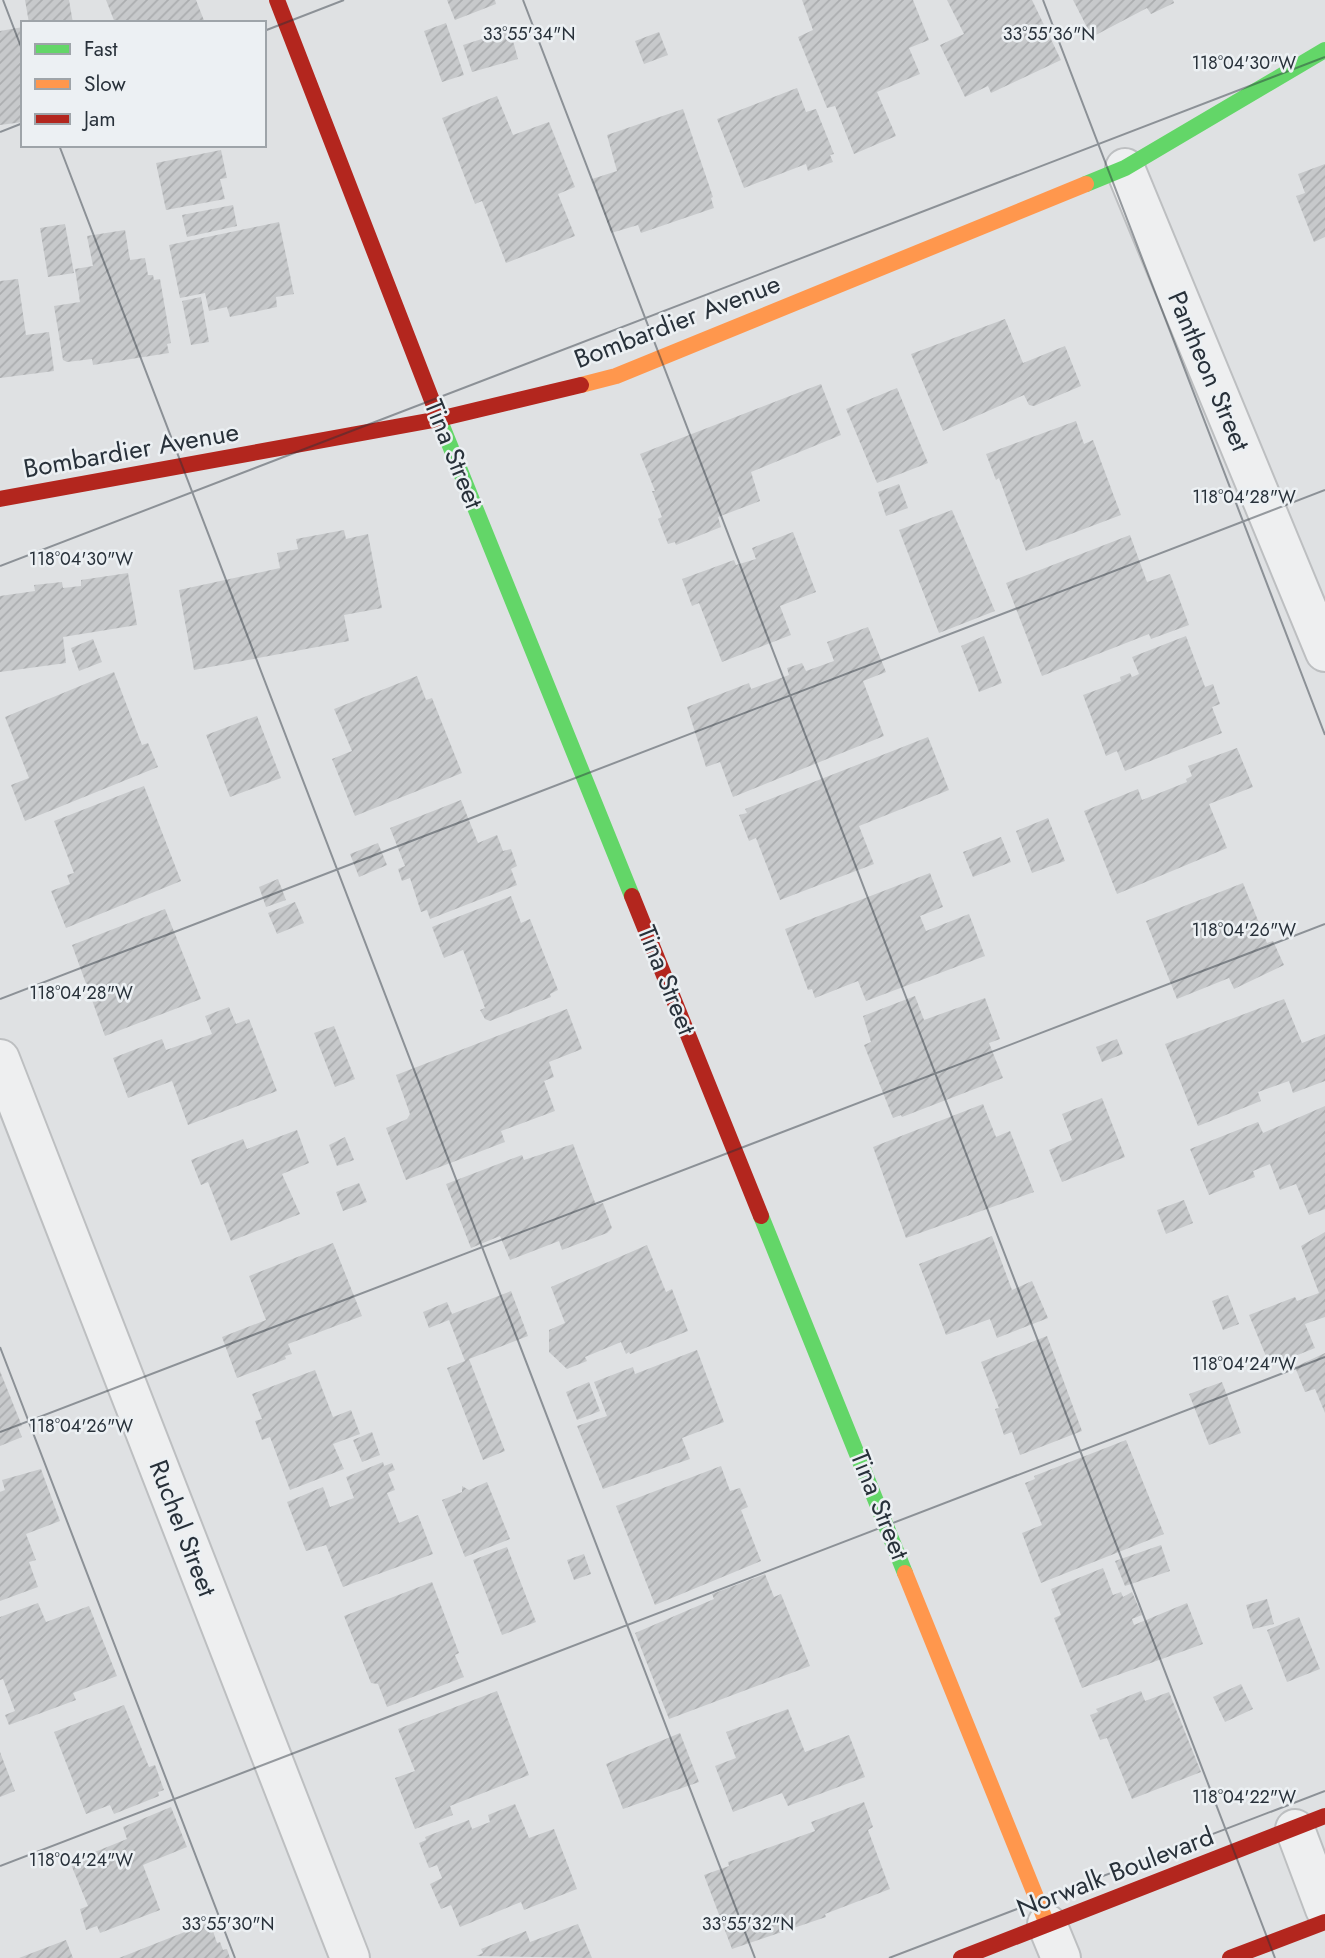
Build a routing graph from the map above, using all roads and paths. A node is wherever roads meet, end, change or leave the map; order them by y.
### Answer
1 (276, 0) edge
2 (1325, 50) edge
3 (1125, 168) junction
4 (439, 419) junction
5 (0, 499) edge
6 (1325, 652) edge
7 (0, 1059) edge
8 (1310, 1823) edge
9 (1325, 1909) edge
10 (1325, 1922) edge
11 (1054, 1941) edge
12 (350, 1958) edge
13 (961, 1958) edge
14 (1230, 1958) edge

1 - 4 street, Tina Street
2 - 3 street, Bombardier Avenue
3 - 4 street, Bombardier Avenue
3 - 6 street, Pantheon Street
4 - 5 street, Bombardier Avenue
4 - 11 street, Tina Street
7 - 12 street, Ruchel Street
8 - 9 street
8 - 11 street, Norwalk Boulevard
10 - 14 street
11 - 13 street, Norwalk Boulevard

